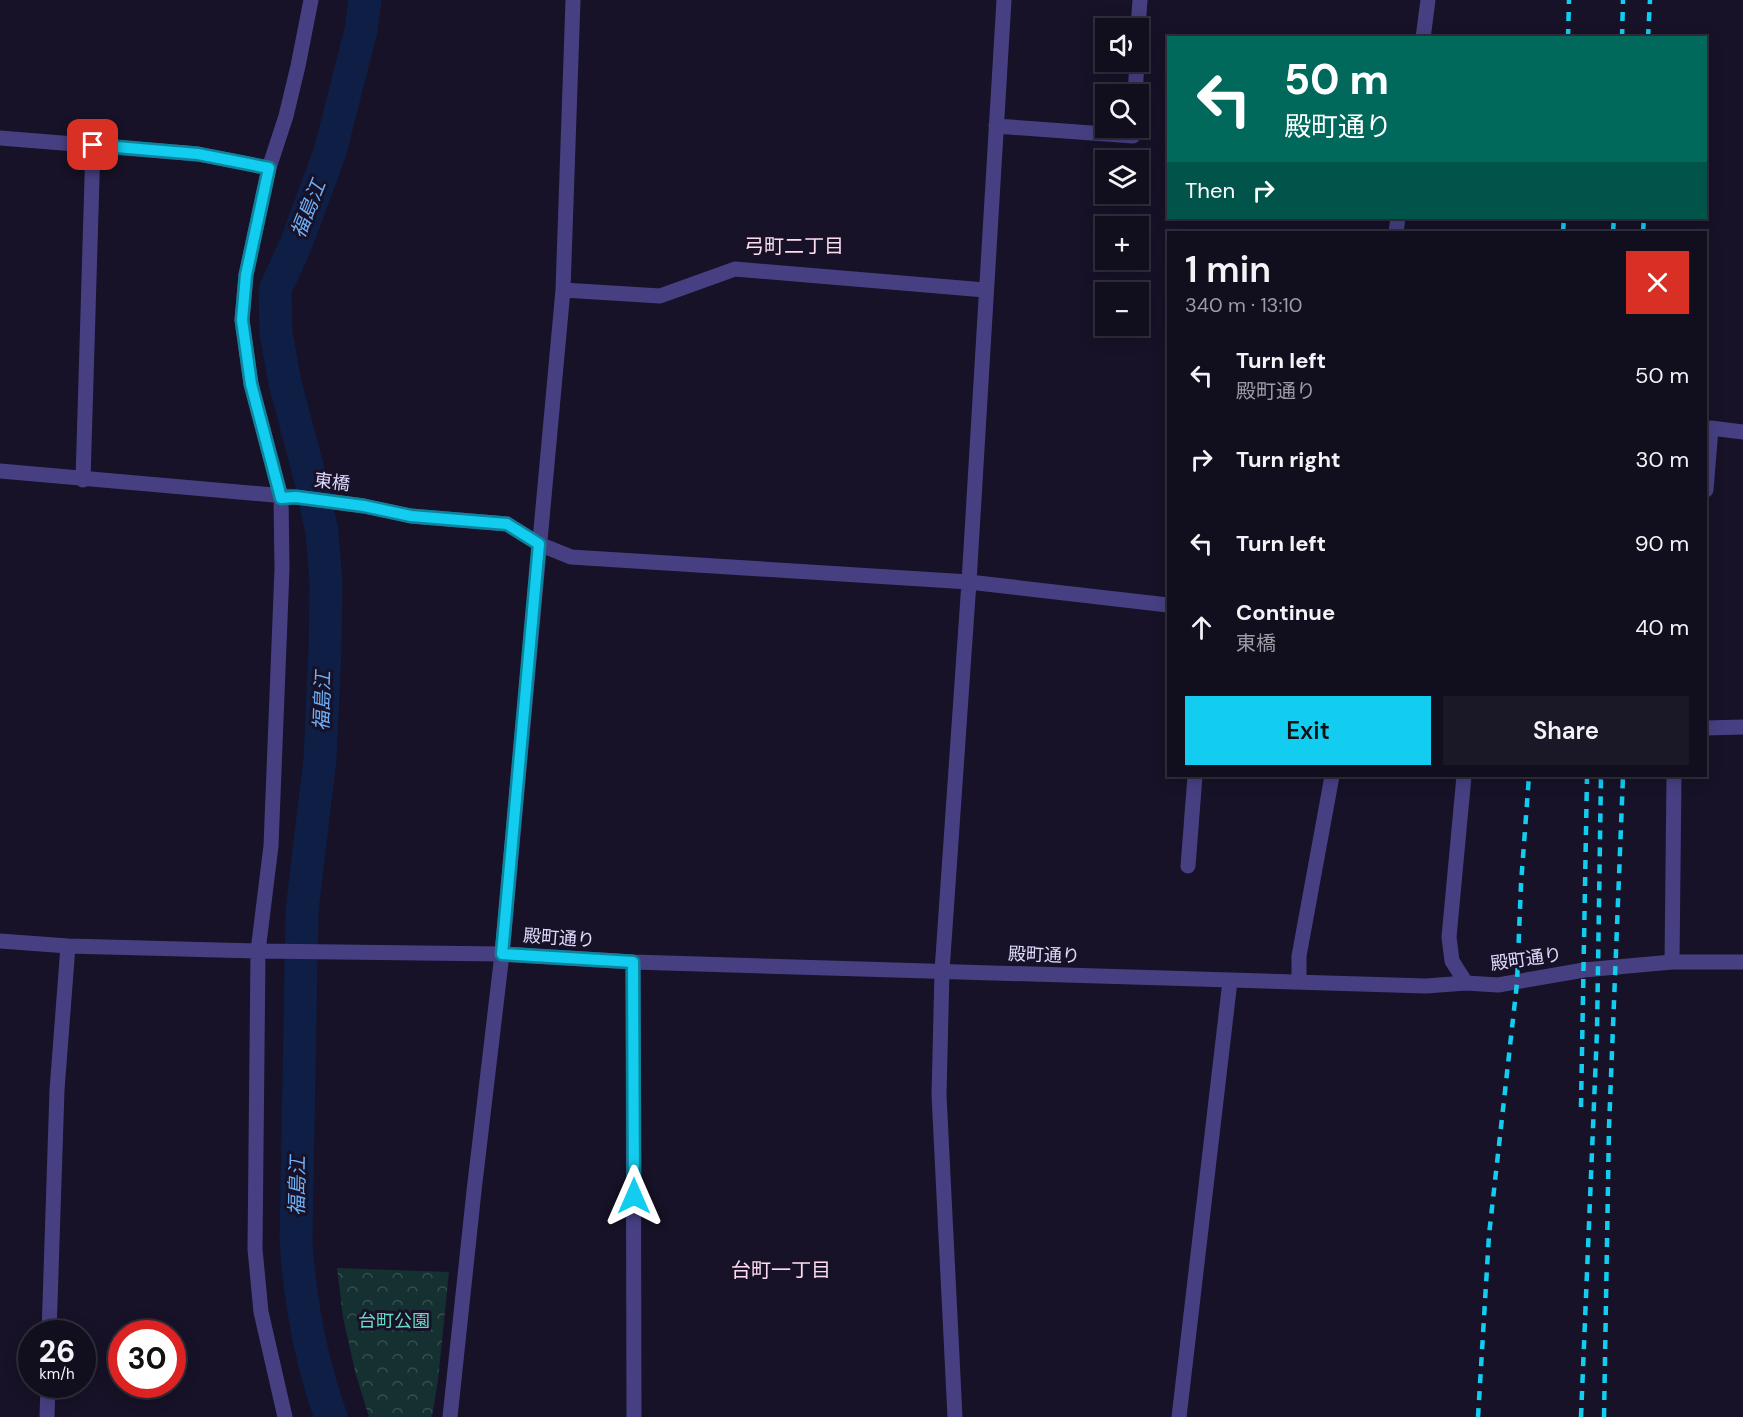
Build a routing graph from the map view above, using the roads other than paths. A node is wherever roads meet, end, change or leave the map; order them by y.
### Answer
1 (310, 0) edge
2 (573, 0) edge
3 (1004, 0) edge
4 (1140, 0) edge
5 (1428, 0) edge
6 (1139, 18) edge
7 (1423, 36) edge
8 (996, 126) junction
9 (1095, 133) edge
10 (0, 138) edge
11 (93, 145) junction
12 (269, 168) junction
13 (563, 290) junction
14 (985, 290) junction
15 (1743, 432) edge
16 (0, 471) edge
17 (1707, 478) edge
18 (83, 480) junction
19 (288, 497) junction
20 (539, 544) junction
21 (969, 582) junction
22 (1167, 605) edge
23 (1743, 727) edge
24 (1707, 728) edge
25 (1196, 777) edge
26 (1332, 777) edge
27 (1464, 777) edge
28 (1674, 777) edge
29 (1188, 866) dead end
30 (0, 941) edge
31 (68, 946) junction
32 (264, 951) junction
33 (502, 954) junction
34 (633, 962) junction
35 (1672, 962) junction
36 (1743, 962) edge
37 (942, 971) junction
38 (1230, 981) junction
39 (1299, 981) junction
40 (1466, 983) junction
41 (49, 1320) edge
42 (48, 1398) edge
43 (47, 1417) edge
44 (285, 1417) edge
45 (450, 1417) edge
46 (634, 1417) edge
47 (955, 1417) edge
48 (1179, 1417) edge

1 - 12 street
2 - 13 street
3 - 8 street
4 - 6 street
5 - 7 street
8 - 9 street
8 - 14 street
10 - 11 street
11 - 12 street
11 - 18 street
12 - 19 street
13 - 14 street
13 - 20 street
14 - 21 street
15 - 17 street
16 - 18 street, 東橋
18 - 19 street, 東橋
19 - 20 street, 東橋
19 - 32 street
20 - 21 street, 東橋
20 - 33 street
21 - 22 street, 東橋
21 - 37 street
23 - 24 street
25 - 29 street
26 - 39 street
27 - 40 street
28 - 35 street
30 - 31 street, 殿町通り
31 - 32 street, 殿町通り
31 - 41 street
32 - 33 street, 殿町通り
32 - 44 street
33 - 34 street, 殿町通り
33 - 45 street
34 - 37 street, 殿町通り
34 - 46 street
35 - 36 street, 殿町通り
35 - 40 street, 殿町通り
37 - 38 street, 殿町通り
37 - 47 street
38 - 39 street, 殿町通り
38 - 48 street
39 - 40 street, 殿町通り
42 - 43 street

